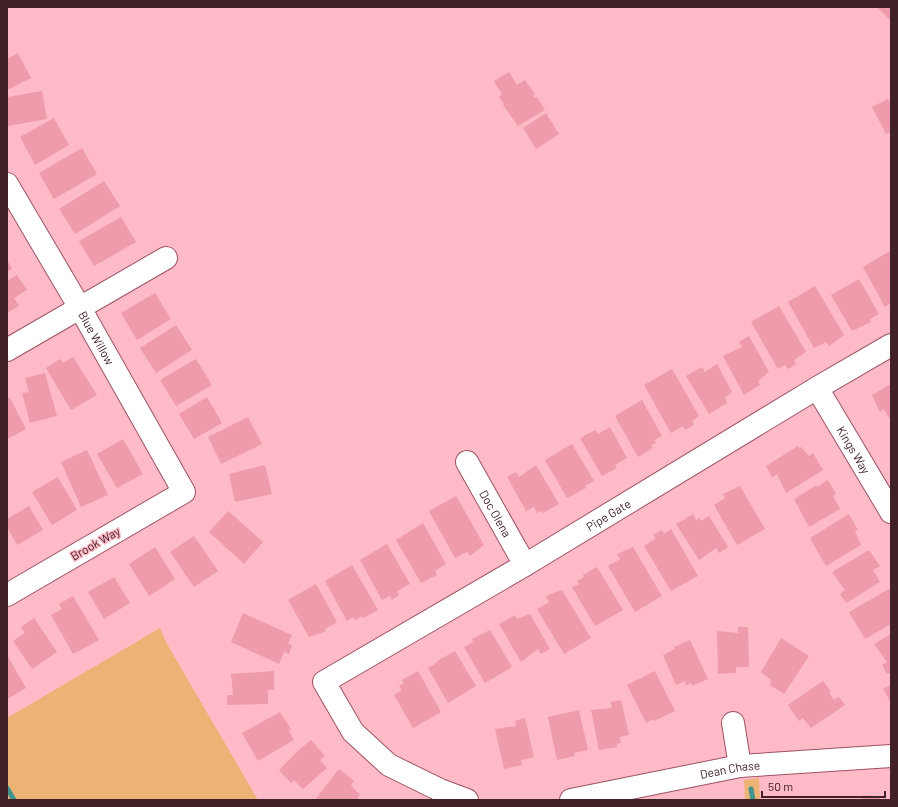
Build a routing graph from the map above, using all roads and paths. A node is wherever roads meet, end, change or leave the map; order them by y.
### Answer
1 (7, 184) edge
2 (166, 258) dead end
3 (80, 308) junction
4 (891, 345) edge
5 (7, 350) edge
6 (816, 388) junction
7 (467, 462) dead end
8 (184, 492) joint
9 (891, 512) edge
10 (525, 565) junction
11 (7, 594) edge
12 (733, 723) dead end
13 (891, 756) edge
14 (740, 766) junction
15 (467, 800) edge
16 (571, 800) edge

1 - 3 street, Blue Willow
2 - 3 street
3 - 5 street
3 - 8 street, Blue Willow
4 - 6 street, Pipe Gate
6 - 9 street, Kings Way
6 - 10 street, Pipe Gate
7 - 10 street, Doc Olena
8 - 11 street, Brook Way
10 - 15 street, Pipe Gate
12 - 14 street
13 - 14 street, Dean Chase
14 - 16 street, Dean Chase

